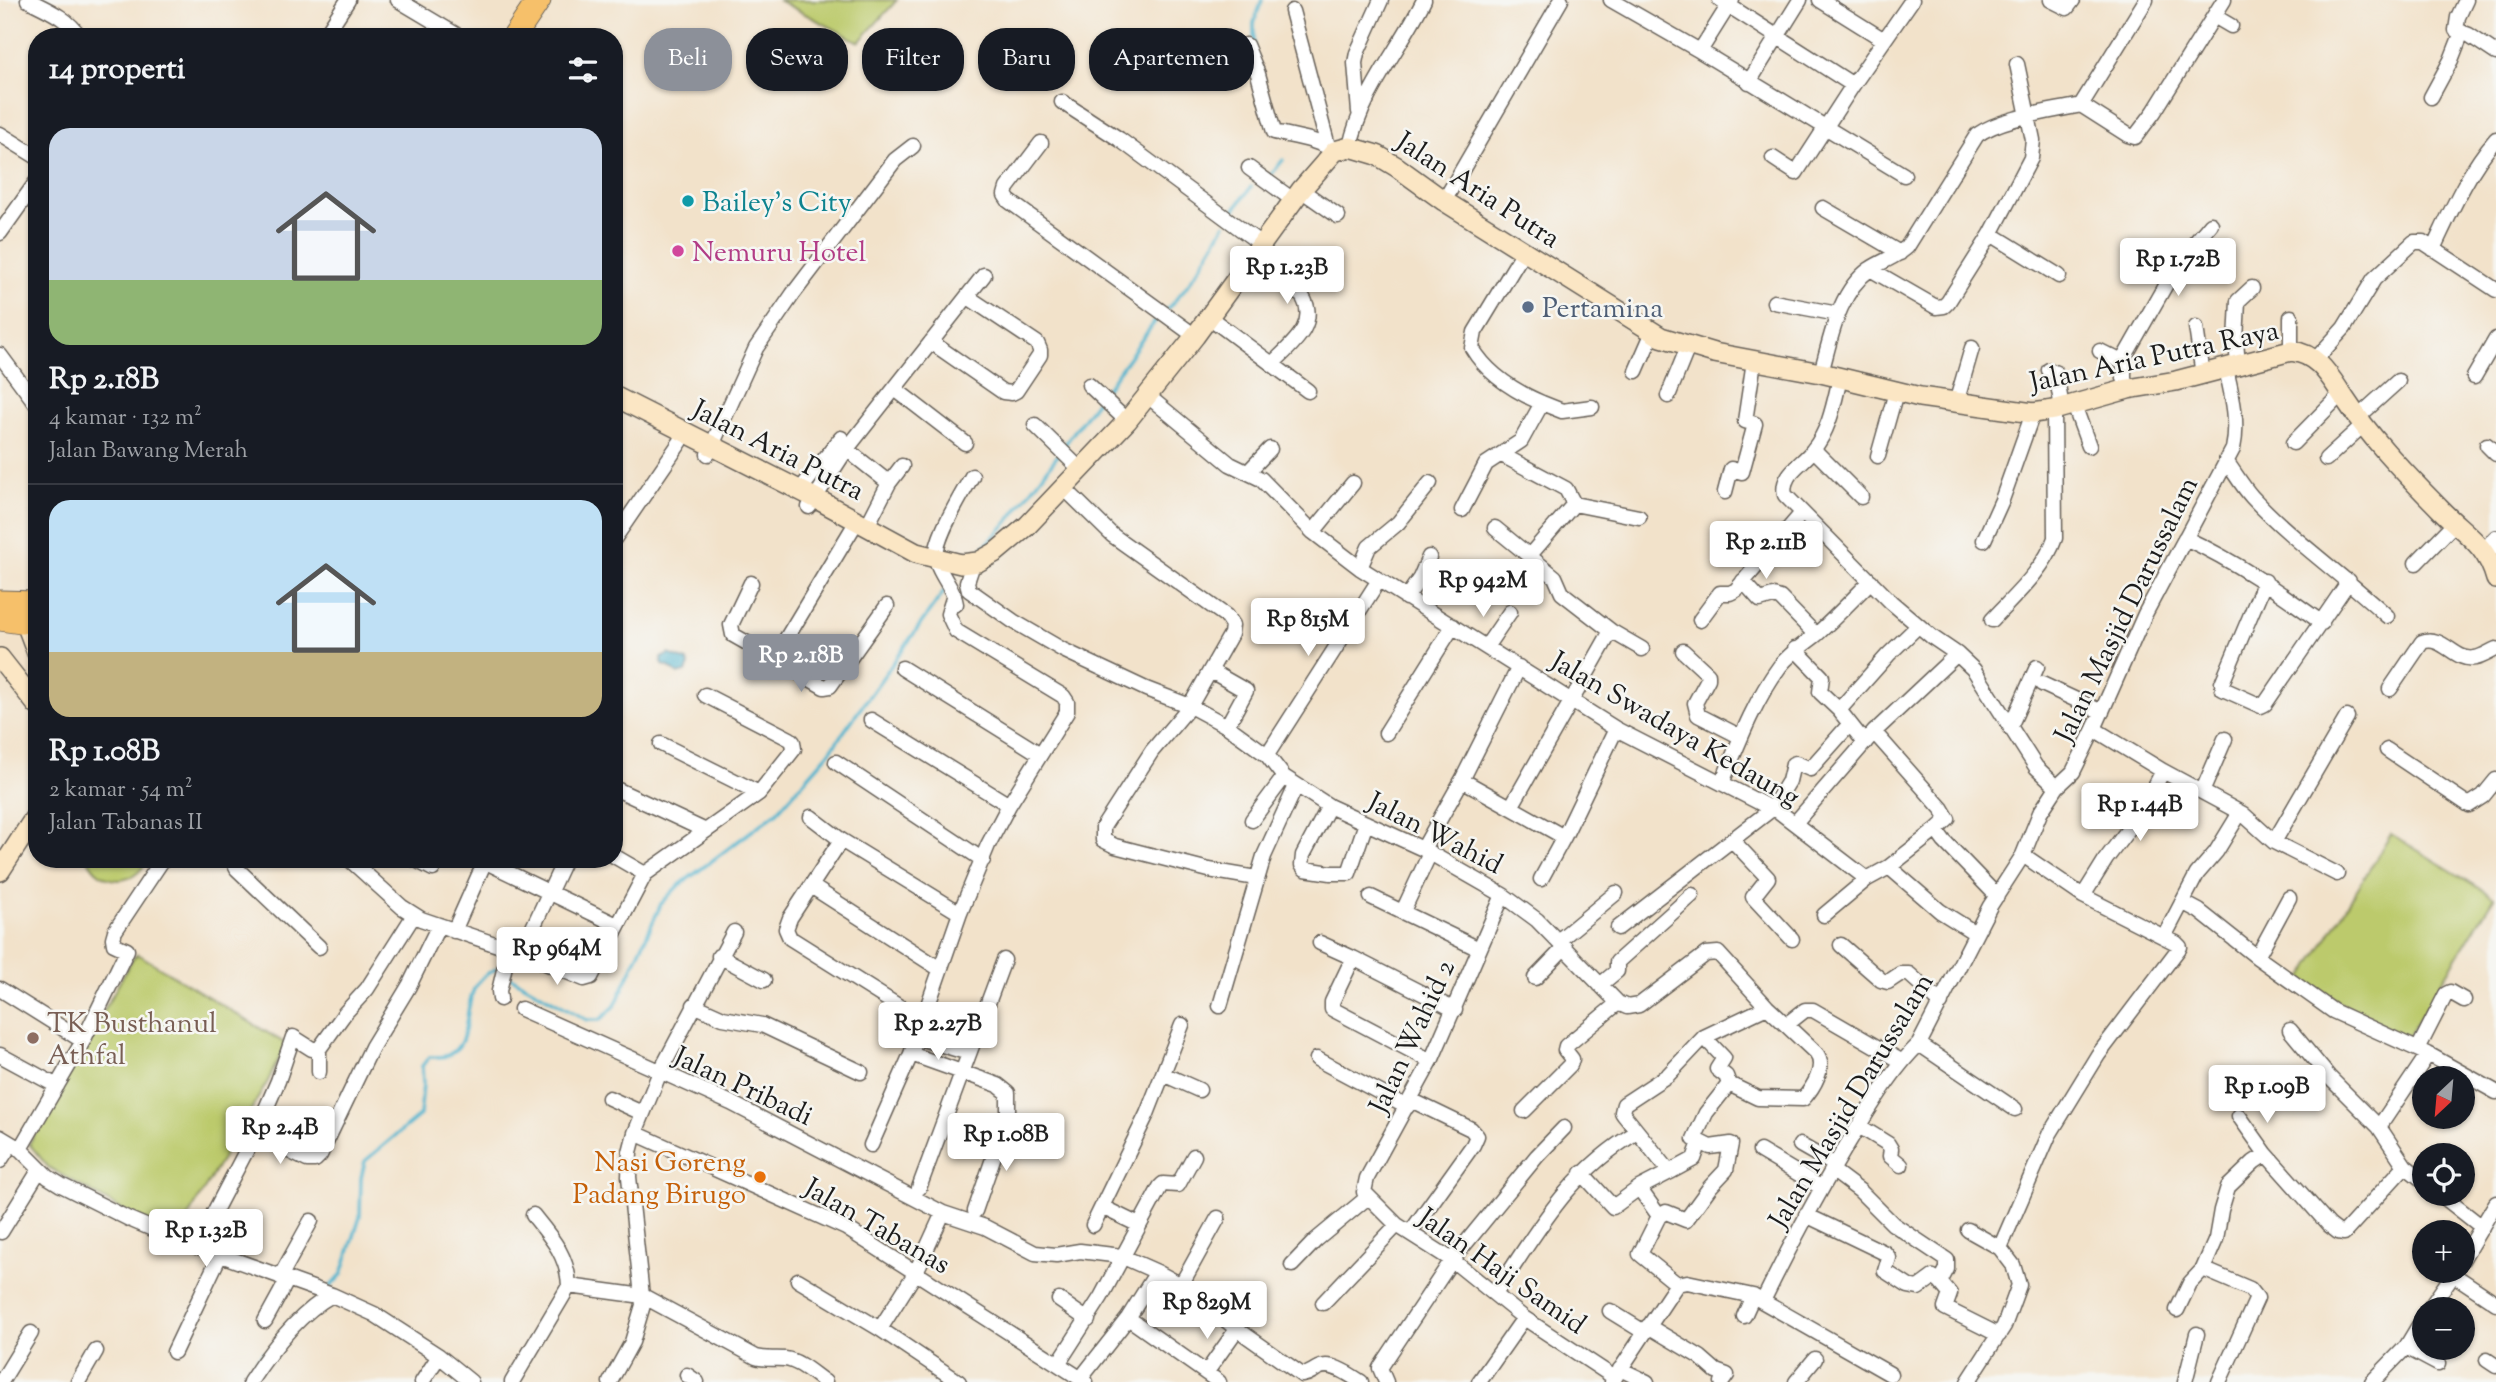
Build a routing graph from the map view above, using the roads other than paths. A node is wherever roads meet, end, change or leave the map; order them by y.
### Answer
1 (28, 0) edge
2 (348, 0) edge
3 (398, 0) edge
4 (524, 0) edge
5 (539, 0) edge
6 (1381, 0) edge
7 (1424, 0) edge
8 (1561, 0) edge
9 (1611, 0) edge
10 (1800, 0) edge
11 (1820, 0) edge
12 (1912, 0) edge
13 (2051, 0) edge
14 (2073, 0) edge
15 (2147, 0) edge
16 (2224, 0) edge
17 (2466, 0) edge
18 (1727, 2) edge
19 (1292, 11) dead end
20 (2214, 16) junction
21 (2231, 26) dead end
22 (74, 28) edge
23 (330, 28) edge
24 (445, 28) edge
25 (506, 28) edge
26 (520, 28) edge
27 (2459, 31) junction
28 (1777, 36) junction
29 (1884, 40) junction
30 (1700, 51) junction
31 (2496, 54) edge
32 (1254, 64) edge
33 (2017, 64) dead end
34 (1748, 82) junction
35 (1853, 85) junction
36 (2431, 97) dead end
37 (1062, 102) dead end
38 (2081, 105) junction
39 (1359, 114) junction
40 (2029, 116) junction
41 (1825, 128) junction
42 (0, 134) edge
43 (2496, 139) edge
44 (1041, 143) dead end
45 (913, 146) dead end
46 (1338, 148) junction
47 (28, 151) edge
48 (1773, 159) dead end
49 (1249, 168) dead end
50 (1904, 175) dead end
51 (28, 194) edge
52 (1297, 195) junction
53 (1444, 201) junction
54 (1823, 208) dead end
55 (1338, 216) dead end
56 (2211, 224) dead end
57 (0, 233) edge
58 (1992, 234) junction
59 (2433, 249) junction
60 (1256, 251) junction
61 (1524, 251) junction
62 (1900, 253) junction
63 (1870, 269) junction
64 (984, 275) dead end
65 (2059, 276) dead end
66 (2252, 288) dead end
67 (2496, 290) edge
68 (968, 297) junction
69 (1774, 302) dead end
70 (1838, 314) junction
71 (1209, 317) junction
72 (2291, 317) dead end
73 (2196, 327) dead end
74 (1195, 336) junction
75 (2496, 339) edge
76 (1672, 340) junction
77 (931, 342) junction
78 (1972, 348) dead end
79 (2100, 351) dead end
80 (2291, 351) junction
81 (0, 355) edge
82 (2315, 360) junction
83 (1754, 361) junction
84 (2122, 362) junction
85 (1272, 364) junction
86 (2232, 367) junction
87 (2049, 370) dead end
88 (1636, 371) dead end
89 (1830, 375) junction
90 (2203, 375) junction
91 (2474, 377) dead end
92 (2398, 381) dead end
93 (1089, 385) dead end
94 (895, 389) junction
95 (2128, 389) junction
96 (1308, 391) dead end
97 (1896, 392) junction
98 (28, 393) edge
99 (2341, 394) junction
100 (1149, 396) junction
101 (1668, 396) dead end
102 (623, 401) edge
103 (1956, 403) junction
104 (1542, 404) junction
105 (1592, 407) dead end
106 (2063, 408) junction
107 (623, 412) edge
108 (2033, 413) junction
109 (1127, 421) junction
110 (2360, 422) junction
111 (1035, 425) dead end
112 (841, 438) dead end
113 (681, 441) junction
114 (965, 443) dead end
115 (2292, 443) dead end
116 (2089, 446) dead end
117 (710, 449) junction
118 (1270, 449) dead end
119 (1814, 450) junction
120 (1502, 454) junction
121 (855, 456) dead end
122 (1878, 456) dead end
123 (2326, 459) dead end
124 (2226, 461) junction
125 (902, 466) dead end
126 (1081, 470) junction
127 (1248, 472) junction
128 (972, 476) dead end
129 (1430, 482) dead end
130 (889, 483) junction
131 (1353, 483) dead end
132 (1064, 488) junction
133 (1725, 492) dead end
134 (1861, 497) dead end
135 (808, 498) junction
136 (1574, 504) junction
137 (1462, 510) dead end
138 (1802, 513) junction
139 (1639, 517) dead end
140 (2454, 524) junction
141 (859, 525) junction
142 (623, 526) edge
143 (1495, 528) dead end
144 (1313, 532) junction
145 (2185, 538) junction
146 (1984, 540) dead end
147 (2491, 546) edge
148 (1530, 555) junction
149 (926, 556) junction
150 (1429, 557) dead end
151 (2416, 563) dead end
152 (968, 564) junction
153 (1360, 568) junction
154 (2496, 579) edge
155 (1379, 580) junction
156 (1743, 581) junction
157 (2265, 581) junction
158 (2349, 581) junction
159 (1871, 582) junction
160 (751, 583) dead end
161 (28, 594) edge
162 (4, 595) edge
163 (1406, 598) junction
164 (28, 601) edge
165 (887, 606) dead end
166 (1510, 612) dead end
167 (2388, 616) dead end
168 (0, 619) edge
169 (1700, 620) dead end
170 (1992, 620) dead end
171 (2322, 623) junction
172 (28, 624) edge
173 (28, 625) edge
174 (1453, 626) junction
175 (1918, 626) junction
176 (0, 627) edge
177 (1611, 631) junction
178 (1816, 635) junction
179 (1486, 647) junction
180 (1642, 649) dead end
181 (1795, 649) junction
182 (2496, 649) edge
183 (1683, 651) dead end
184 (1957, 654) junction
185 (0, 659) edge
186 (774, 659) junction
187 (1520, 667) junction
188 (2037, 667) dead end
189 (902, 668) dead end
190 (1211, 671) junction
191 (2042, 684) dead end
192 (2390, 689) dead end
193 (28, 694) edge
194 (705, 695) dead end
195 (1572, 700) junction
196 (1190, 706) junction
197 (1839, 710) junction
198 (2102, 712) junction
199 (2347, 717) dead end
200 (871, 720) dead end
201 (1849, 725) junction
202 (1227, 726) junction
203 (2010, 727) junction
204 (1616, 729) junction
205 (2094, 729) junction
206 (1386, 733) dead end
207 (1741, 737) junction
208 (1869, 737) junction
209 (2225, 739) dead end
210 (661, 744) dead end
211 (2387, 750) dead end
212 (1040, 754) junction
213 (1267, 755) junction
214 (836, 762) dead end
215 (2163, 771) junction
216 (1283, 777) junction
217 (1462, 780) junction
218 (2496, 780) edge
219 (1723, 783) junction
220 (1296, 786) junction
221 (2057, 787) junction
222 (2203, 790) junction
223 (623, 792) edge
224 (759, 793) junction
225 (1009, 805) junction
226 (1329, 806) junction
227 (1511, 807) junction
228 (1773, 808) junction
229 (2238, 812) junction
230 (811, 817) dead end
231 (1252, 820) dead end
232 (1366, 823) junction
233 (1795, 823) junction
234 (28, 826) edge
235 (706, 831) junction
236 (1940, 836) junction
237 (1564, 837) junction
238 (841, 840) junction
239 (1732, 840) junction
240 (2274, 842) junction
241 (1427, 851) junction
242 (2023, 855) junction
243 (983, 860) junction
244 (623, 861) edge
245 (2, 862) edge
246 (1889, 867) junction
247 (157, 868) edge
248 (236, 868) edge
249 (361, 868) edge
250 (483, 868) edge
251 (500, 868) edge
252 (561, 868) edge
253 (645, 874) junction
254 (2337, 874) dead end
255 (1256, 878) junction
256 (1541, 879) dead end
257 (1867, 879) junction
258 (811, 886) junction
259 (550, 893) junction
260 (1616, 893) dead end
261 (1503, 895) junction
262 (1692, 895) dead end
263 (1997, 896) junction
264 (2082, 896) junction
265 (1371, 897) dead end
266 (2289, 898) dead end
267 (2184, 903) junction
268 (1403, 911) junction
269 (960, 913) junction
270 (414, 915) junction
271 (1824, 915) dead end
272 (439, 925) junction
273 (617, 925) junction
274 (1618, 928) dead end
275 (454, 930) junction
276 (734, 932) dead end
277 (1975, 933) junction
278 (2164, 937) junction
279 (1792, 939) dead end
280 (1320, 943) dead end
281 (1561, 944) junction
282 (1841, 945) dead end
283 (319, 947) dead end
284 (1479, 949) junction
285 (515, 951) junction
286 (719, 956) junction
287 (2257, 957) junction
288 (1353, 958) junction
289 (1004, 960) dead end
290 (940, 969) junction
291 (1535, 978) dead end
292 (764, 980) dead end
293 (1600, 985) junction
294 (0, 989) edge
295 (500, 999) dead end
296 (2464, 1000) dead end
297 (1618, 1003) junction
298 (1941, 1003) junction
299 (694, 1005) junction
300 (1220, 1006) dead end
301 (1767, 1007) junction
302 (521, 1009) dead end
303 (1455, 1010) junction
304 (922, 1021) junction
305 (1182, 1025) dead end
306 (1786, 1025) junction
307 (2290, 1030) dead end
308 (916, 1037) junction
309 (1704, 1037) junction
310 (83, 1041) junction
311 (1919, 1044) junction
312 (319, 1049) junction
313 (2423, 1051) junction
314 (969, 1053) junction
315 (911, 1054) junction
316 (0, 1055) edge
317 (1317, 1059) dead end
318 (1431, 1061) junction
319 (1901, 1061) junction
320 (319, 1072) dead end
321 (660, 1072) junction
322 (861, 1072) dead end
323 (962, 1073) junction
324 (1163, 1074) junction
325 (1729, 1084) junction
326 (57, 1086) junction
327 (1199, 1090) dead end
328 (2496, 1092) edge
329 (609, 1098) dead end
330 (1409, 1104) junction
331 (2015, 1109) dead end
332 (1524, 1111) dead end
333 (642, 1114) junction
334 (2239, 1116) dead end
335 (1859, 1126) junction
336 (1564, 1128) dead end
337 (2379, 1128) junction
338 (1637, 1132) junction
339 (635, 1133) junction
340 (255, 1134) junction
341 (1700, 1142) junction
342 (10, 1143) edge
343 (1800, 1145) dead end
344 (871, 1146) dead end
345 (1760, 1151) dead end
346 (2266, 1154) junction
347 (1194, 1156) dead end
348 (0, 1161) edge
349 (1901, 1165) dead end
350 (2404, 1166) junction
351 (1834, 1167) junction
352 (40, 1169) junction
353 (1582, 1172) junction
354 (1670, 1172) junction
355 (2412, 1172) edge
356 (919, 1188) dead end
357 (1639, 1188) junction
358 (1822, 1188) junction
359 (1368, 1197) junction
360 (2496, 1203) edge
361 (2455, 1206) edge
362 (1102, 1207) junction
363 (975, 1211) dead end
364 (943, 1213) junction
365 (533, 1215) dead end
366 (1807, 1215) junction
367 (1659, 1216) junction
368 (1218, 1218) dead end
369 (311, 1222) dead end
370 (1093, 1225) dead end
371 (1139, 1225) junction
372 (2482, 1227) junction
373 (1403, 1229) junction
374 (1968, 1230) dead end
375 (1, 1232) edge
376 (2475, 1239) edge
377 (196, 1247) junction
378 (2000, 1248) junction
379 (220, 1255) junction
380 (1121, 1256) junction
381 (1452, 1259) junction
382 (1292, 1265) dead end
383 (2203, 1269) junction
384 (916, 1272) junction
385 (1157, 1272) junction
386 (284, 1278) junction
387 (798, 1280) dead end
388 (1940, 1282) junction
389 (2469, 1283) edge
390 (1678, 1284) junction
391 (1181, 1285) junction
392 (569, 1286) junction
393 (1494, 1294) junction
394 (332, 1295) junction
395 (643, 1296) junction
396 (1758, 1299) junction
397 (1059, 1300) dead end
398 (1323, 1303) dead end
399 (2496, 1303) edge
400 (2177, 1310) dead end
401 (1610, 1311) dead end
402 (1744, 1316) dead end
403 (1128, 1318) junction
404 (1524, 1318) junction
405 (1088, 1320) junction
406 (265, 1321) dead end
407 (880, 1329) junction
408 (1237, 1329) junction
409 (1646, 1329) junction
410 (30, 1333) dead end
411 (2197, 1334) dead end
412 (1999, 1335) junction
413 (2412, 1336) edge
414 (2406, 1347) junction
415 (96, 1351) dead end
416 (174, 1352) dead end
417 (439, 1356) junction
418 (1815, 1359) dead end
419 (1058, 1364) junction
420 (2438, 1364) dead end
421 (1206, 1373) junction
422 (1890, 1374) dead end
423 (1616, 1376) edge
424 (255, 1380) edge
425 (1083, 1380) edge
426 (1, 1382) edge
427 (78, 1382) edge
428 (422, 1382) edge
429 (471, 1382) edge
430 (512, 1382) edge
431 (610, 1382) edge
432 (825, 1382) edge
433 (959, 1382) edge
434 (1219, 1382) edge
435 (1361, 1382) edge
436 (1386, 1382) edge
437 (1479, 1382) edge
438 (1647, 1382) edge
439 (1722, 1382) edge
440 (1796, 1382) edge
441 (1968, 1382) edge
442 (2185, 1382) edge
443 (2219, 1382) edge
444 (2372, 1382) edge

1 - 22 street
2 - 23 street
3 - 24 street
4 - 25 highway
5 - 26 highway
6 - 39 street
7 - 39 street
8 - 53 street
9 - 30 street
10 - 28 street
11 - 29 street
12 - 29 street
13 - 14 street
15 - 38 street
16 - 20 street
17 - 27 street
18 - 28 street
18 - 30 street
19 - 46 street
20 - 21 street
20 - 38 street
27 - 31 street
27 - 36 street
28 - 34 street
28 - 35 street
29 - 35 street
30 - 34 street
32 - 46 street
33 - 40 street
34 - 41 street
35 - 41 street
37 - 60 street
38 - 40 street
39 - 46 street
40 - 58 street
40 - 62 street
41 - 48 street
41 - 50 street
42 - 47 street
43 - 59 street
44 - 74 street
45 - 117 street
46 - 52 main road
46 - 53 main road, Jalan Aria Putra
49 - 52 street
51 - 57 street
52 - 55 street
52 - 60 main road
53 - 61 main road, Jalan Aria Putra
54 - 62 street
56 - 84 street
58 - 63 street
58 - 65 street
59 - 67 street
59 - 82 street
60 - 71 main road
60 - 85 street
61 - 76 main road, Jalan Aria Putra
61 - 104 street
62 - 63 street
63 - 70 street
64 - 68 street
66 - 86 street, Jalan Masjid Darussalam
68 - 77 street
68 - 77 street
69 - 70 street
70 - 89 street
71 - 74 main road
71 - 85 street
72 - 80 street
73 - 90 street
74 - 100 main road
75 - 91 street
76 - 83 main road, Jalan Aria Putra Raya
76 - 88 street
76 - 101 street
77 - 94 street
78 - 103 street
79 - 84 street
80 - 82 main road, Jalan Aria Putra Raya
80 - 86 main road, Jalan Aria Putra Raya
81 - 98 street
82 - 99 main road, Jalan Aria Putra Raya
83 - 89 main road, Jalan Aria Putra Raya
83 - 133 street
84 - 95 street
85 - 96 street
86 - 90 main road, Jalan Aria Putra Raya
86 - 124 street, Jalan Masjid Darussalam
87 - 106 street
89 - 97 main road, Jalan Aria Putra Raya
89 - 119 street
90 - 95 main road, Jalan Aria Putra Raya
92 - 110 street
93 - 109 street
94 - 114 street
94 - 135 street
95 - 106 main road, Jalan Aria Putra Raya
97 - 103 main road, Jalan Aria Putra Raya
97 - 122 street
99 - 110 main road, Jalan Aria Putra Raya
99 - 115 street
100 - 109 main road
100 - 127 street, Jalan Swadaya Kedaung
102 - 117 main road, Jalan Aria Putra
103 - 108 main road, Jalan Aria Putra Raya
104 - 105 street
104 - 120 street
106 - 108 main road, Jalan Aria Putra Raya
106 - 116 street
106 - 170 street
107 - 113 main road, Jalan Aria Putra
108 - 146 street
109 - 126 main road
110 - 123 street
110 - 140 main road, Jalan Aria Putra Raya
111 - 126 street
112 - 135 street
113 - 117 main road, Jalan Aria Putra
113 - 142 street
117 - 135 main road, Jalan Aria Putra
118 - 127 street
119 - 134 street
119 - 138 street
120 - 136 street
120 - 137 street
121 - 130 street
124 - 145 street, Jalan Masjid Darussalam
124 - 158 street
125 - 130 street
126 - 132 main road
127 - 144 street, Jalan Swadaya Kedaung
128 - 149 street
129 - 153 street
130 - 141 street
131 - 144 street
132 - 152 main road
132 - 190 street
135 - 141 main road, Jalan Aria Putra
136 - 139 street
136 - 148 street
138 - 156 street
138 - 159 street
140 - 147 main road, Jalan Aria Putra Raya
140 - 151 street
141 - 149 main road, Jalan Aria Putra
141 - 186 street
143 - 148 street
144 - 153 street, Jalan Swadaya Kedaung
145 - 157 street
145 - 198 street, Jalan Masjid Darussalam
147 - 154 main road, Jalan Aria Putra Raya
148 - 177 street
149 - 152 main road, Jalan Aria Putra
149 - 212 street
150 - 163 street
152 - 196 street, Jalan Wahid
153 - 155 street, Jalan Swadaya Kedaung
155 - 163 street, Jalan Swadaya Kedaung
155 - 213 street
156 - 169 street
156 - 178 street
157 - 171 street
157 - 171 street
158 - 167 street
158 - 171 street
159 - 175 street
159 - 178 street
160 - 186 street
161 - 162 main road
162 - 164 highway
163 - 174 street, Jalan Swadaya Kedaung
165 - 186 street
166 - 179 street
168 - 172 highway
173 - 176 main road
174 - 179 street, Jalan Swadaya Kedaung
174 - 206 street
175 - 184 street
175 - 197 street
177 - 180 street
177 - 195 street
178 - 181 street
179 - 187 street, Jalan Swadaya Kedaung
181 - 197 street
181 - 207 street
182 - 192 street
183 - 207 street
184 - 203 street
184 - 208 street
185 - 193 main road
187 - 195 street, Jalan Swadaya Kedaung
187 - 217 street
188 - 203 street
189 - 212 street
190 - 196 street
190 - 202 street
191 - 198 street
194 - 224 street
195 - 204 street, Jalan Swadaya Kedaung
195 - 227 street
196 - 202 street, Jalan Wahid
196 - 255 street
197 - 201 street
198 - 205 street, Jalan Masjid Darussalam
199 - 240 street
200 - 225 street
201 - 208 street
201 - 228 street
202 - 213 street, Jalan Wahid
203 - 221 street
204 - 219 street, Jalan Swadaya Kedaung
204 - 237 street
205 - 215 street
205 - 221 street, Jalan Masjid Darussalam
207 - 219 street
208 - 233 street
208 - 236 street
209 - 222 street
210 - 224 street
211 - 218 street
212 - 225 street
213 - 216 street, Jalan Wahid
214 - 243 street
215 - 222 street
215 - 264 street
216 - 220 street, Jalan Wahid
216 - 231 street
217 - 227 street
217 - 241 street
219 - 228 street, Jalan Swadaya Kedaung
220 - 226 street, Jalan Wahid
220 - 255 street
221 - 242 street, Jalan Masjid Darussalam
222 - 229 street
223 - 235 street
224 - 235 street
225 - 243 street
226 - 232 street, Jalan Wahid
226 - 232 street
227 - 237 street
228 - 233 street, Jalan Swadaya Kedaung
228 - 239 street
229 - 240 street
229 - 267 street
230 - 238 street
232 - 241 street, Jalan Wahid
233 - 257 street, Jalan Swadaya Kedaung
234 - 245 main road
235 - 253 street
236 - 246 street
236 - 263 street
237 - 256 street
238 - 258 street
238 - 269 street
239 - 274 street
239 - 279 street
240 - 254 street
241 - 261 street, Jalan Wahid
241 - 268 street
242 - 263 street, Jalan Masjid Darussalam
242 - 264 street
243 - 269 street
244 - 253 street
246 - 257 street
246 - 277 street
247 - 310 street
248 - 283 street
249 - 270 street
250 - 275 street
251 - 259 street
252 - 259 street
253 - 273 street
255 - 300 street
257 - 271 street
258 - 290 street
258 - 304 street
259 - 273 street
259 - 285 street
260 - 281 street
261 - 281 street, Jalan Wahid
261 - 284 street, Jalan Wahid 2
262 - 293 street
263 - 277 street, Jalan Masjid Darussalam
264 - 278 street
265 - 268 street
266 - 287 street
267 - 278 street
267 - 287 street
268 - 284 street
269 - 290 street
270 - 272 street
270 - 312 street
272 - 275 street
272 - 340 street
273 - 285 street
275 - 285 street
276 - 286 street
277 - 298 street, Jalan Masjid Darussalam
278 - 378 street
280 - 288 street
281 - 291 street
281 - 293 street, Jalan Wahid
282 - 298 street
284 - 303 street, Jalan Wahid 2
285 - 295 street
286 - 292 street
286 - 299 street
287 - 313 street
288 - 303 street
288 - 318 street
289 - 314 street
290 - 304 street
293 - 297 street, Jalan Wahid
294 - 310 street
296 - 313 street
297 - 301 street
297 - 332 street
298 - 311 street, Jalan Masjid Darussalam
299 - 321 street
299 - 322 street
301 - 306 street
301 - 309 street
302 - 321 street, Jalan Pribadi
303 - 318 street, Jalan Wahid 2
304 - 308 street
305 - 324 street
306 - 319 street
306 - 325 street
307 - 337 street
308 - 314 street
308 - 315 street
309 - 325 street
309 - 338 street
310 - 326 street
311 - 319 street, Jalan Masjid Darussalam
311 - 331 street
312 - 320 street
312 - 340 street
313 - 328 street
313 - 337 street
314 - 323 street
315 - 323 street
315 - 344 street
316 - 326 street
317 - 330 street
318 - 330 street, Jalan Wahid 2
319 - 335 street, Jalan Masjid Darussalam
321 - 333 street
321 - 364 street, Jalan Pribadi
323 - 356 street
323 - 363 street
324 - 327 street
324 - 362 street
325 - 341 street
326 - 342 street
329 - 333 street
330 - 359 street, Jalan Wahid 2
330 - 373 street
333 - 339 street
334 - 346 street
335 - 349 street
335 - 351 street, Jalan Masjid Darussalam
336 - 381 street
337 - 350 street
338 - 353 street
338 - 354 street
339 - 384 street, Jalan Tabanas
339 - 395 street
340 - 377 street
341 - 354 street
341 - 367 street
342 - 348 street
342 - 352 street
343 - 351 street
345 - 358 street
346 - 350 street
346 - 383 street
347 - 371 street
350 - 355 street
351 - 358 street, Jalan Masjid Darussalam
351 - 388 street
352 - 375 street
352 - 377 street
353 - 357 street
353 - 393 street
354 - 357 street
357 - 367 street
358 - 366 street, Jalan Masjid Darussalam
359 - 373 street, Jalan Haji Samid
359 - 382 street
360 - 372 street
361 - 372 street
362 - 370 street
362 - 371 street
364 - 380 street, Jalan Pribadi
364 - 384 street
365 - 392 street
366 - 388 street
366 - 396 street, Jalan Masjid Darussalam
367 - 390 street
368 - 391 street
369 - 386 street
371 - 380 street
372 - 376 street
373 - 381 street, Jalan Haji Samid
373 - 398 street
374 - 378 street
377 - 379 street
378 - 412 street
379 - 386 street
379 - 416 street
380 - 385 street, Jalan Pribadi
380 - 405 street
381 - 393 street, Jalan Haji Samid
381 - 436 street
383 - 400 street
383 - 443 street
384 - 407 street
384 - 419 street, Jalan Tabanas
385 - 391 street, Jalan Pribadi
385 - 403 street
386 - 394 street
386 - 406 street
387 - 407 street
388 - 412 street
389 - 399 street
390 - 396 street
390 - 409 street
391 - 408 street, Jalan Pribadi
392 - 395 street
392 - 430 street
393 - 404 street, Jalan Haji Samid
394 - 417 street
394 - 424 street
395 - 431 street
395 - 432 street
396 - 402 street, Jalan Masjid Darussalam
396 - 422 street
397 - 405 street
401 - 409 street
403 - 421 street
403 - 425 street
404 - 423 street, Jalan Haji Samid
404 - 437 street
405 - 419 street
407 - 433 street
408 - 421 street
408 - 435 street, Jalan Pribadi
409 - 423 street
409 - 439 street
410 - 426 street
411 - 442 street
412 - 441 street
413 - 414 street
414 - 420 street
414 - 444 street
415 - 427 street
417 - 428 street
417 - 429 street
418 - 440 street
419 - 425 street, Jalan Tabanas
421 - 434 street
423 - 438 street, Jalan Haji Samid

